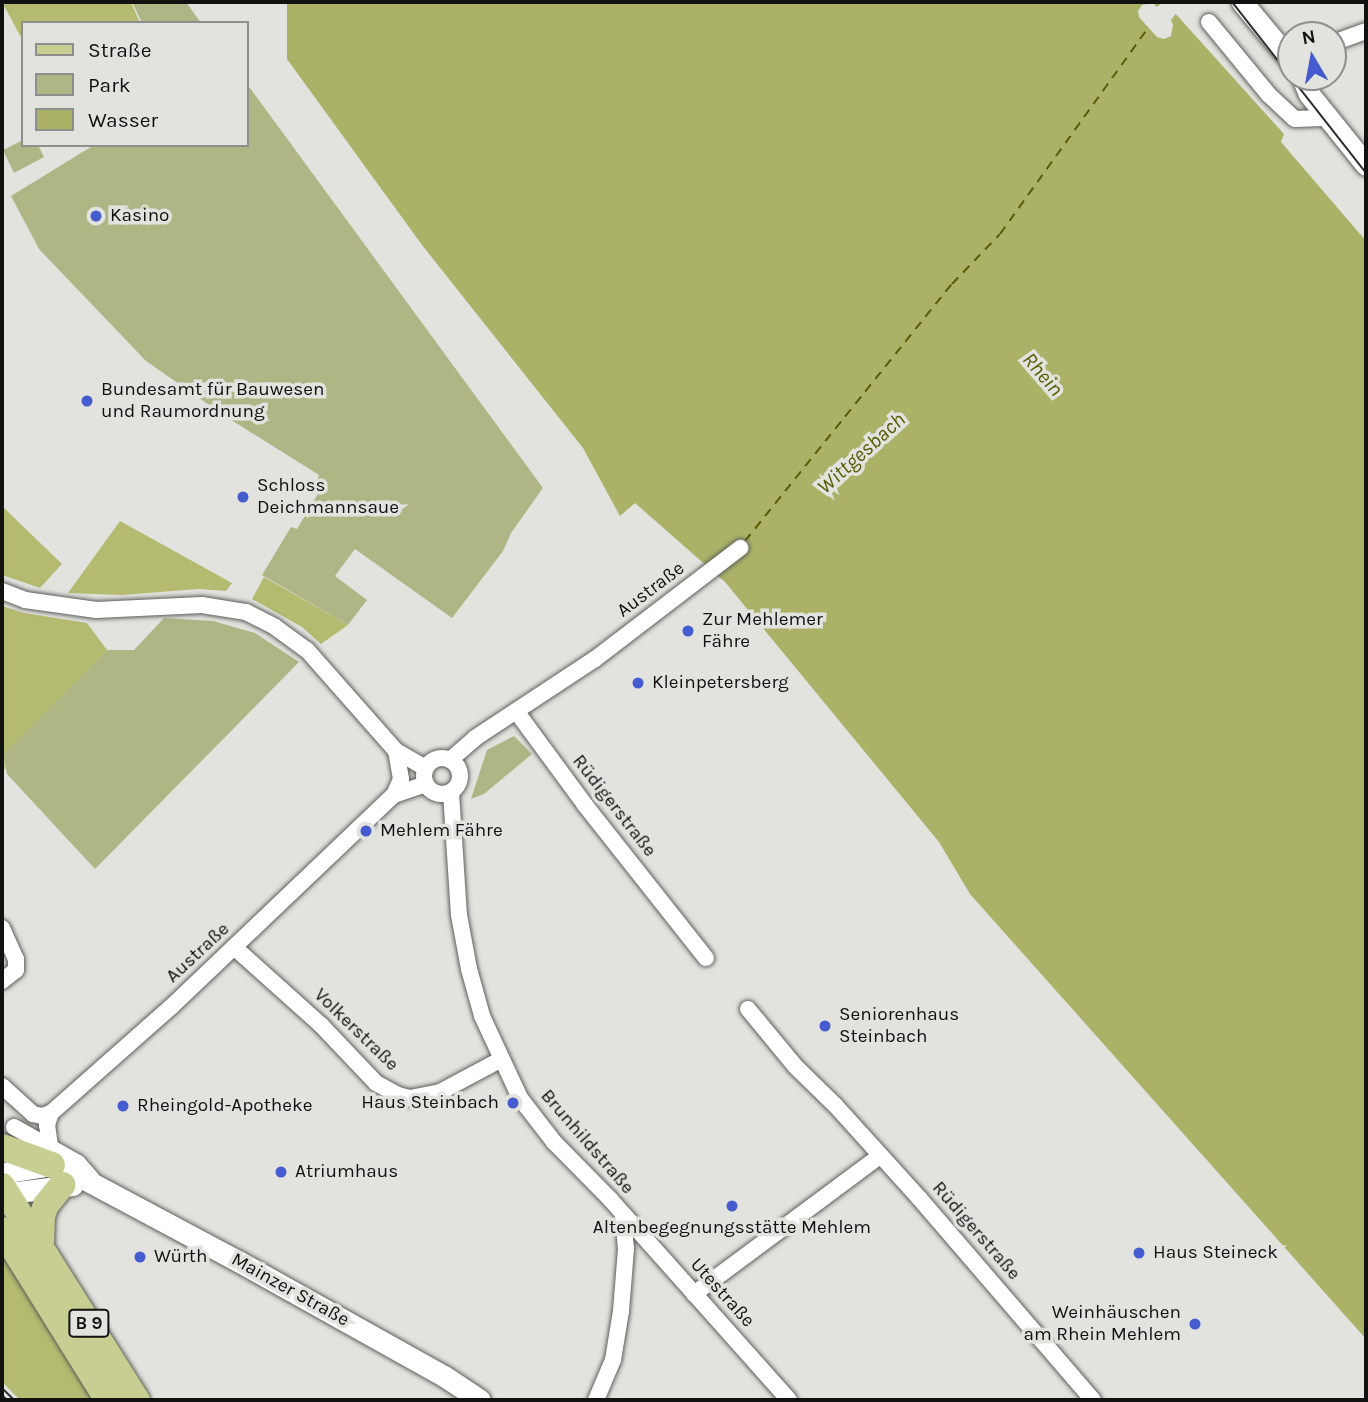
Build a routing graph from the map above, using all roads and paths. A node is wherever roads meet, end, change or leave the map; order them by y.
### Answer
1 (1242, 2) edge
2 (1209, 22) dead end
3 (1366, 31) edge
4 (1347, 38) edge
5 (1277, 44) edge
6 (1303, 91) edge
7 (1309, 91) edge
8 (1275, 100) junction
9 (1328, 118) junction
10 (1366, 165) edge
11 (740, 548) dead end
12 (2, 591) edge
13 (516, 711) junction
14 (396, 751) junction
15 (450, 760) junction
16 (426, 776) junction
17 (451, 792) junction
18 (394, 795) junction
19 (2, 928) edge
20 (234, 947) junction
21 (706, 958) dead end
22 (2, 981) edge
23 (748, 1009) dead end
24 (500, 1060) junction
25 (2, 1086) edge
26 (51, 1112) junction
27 (6, 1131) edge
28 (880, 1156) junction
29 (55, 1166) junction
30 (3, 1187) edge
31 (623, 1215) junction
32 (2, 1230) edge
33 (41, 1245) junction
34 (694, 1294) junction
35 (108, 1400) edge
36 (137, 1400) edge
37 (480, 1400) edge
38 (596, 1400) edge
39 (789, 1400) edge
40 (1093, 1400) edge

1 - 5 street
2 - 8 street
3 - 4 street
6 - 8 street
7 - 9 street
8 - 9 street
9 - 10 street
11 - 13 street, Austraße
12 - 14 street
13 - 15 street, Austraße
13 - 21 street, Rüdigerstraße
14 - 16 street
14 - 18 street
15 - 16 street, Austraße
15 - 17 street
16 - 17 street
16 - 18 street, Austraße
17 - 24 street, Brunhildstraße
18 - 20 street, Austraße
19 - 22 street
20 - 24 street, Volkerstraße
20 - 26 street, Austraße
23 - 28 street, Rüdigerstraße
24 - 31 street, Brunhildstraße
25 - 26 street
26 - 29 street
27 - 29 main road
28 - 34 street
28 - 40 street, Rüdigerstraße
29 - 30 street
29 - 33 main road
29 - 37 street, Mainzer Straße
30 - 33 main road, B 9
31 - 34 street, Utestraße
31 - 38 street, Brunhildstraße
32 - 35 main road, B 9
33 - 36 main road, B 9
34 - 39 street, Utestraße

